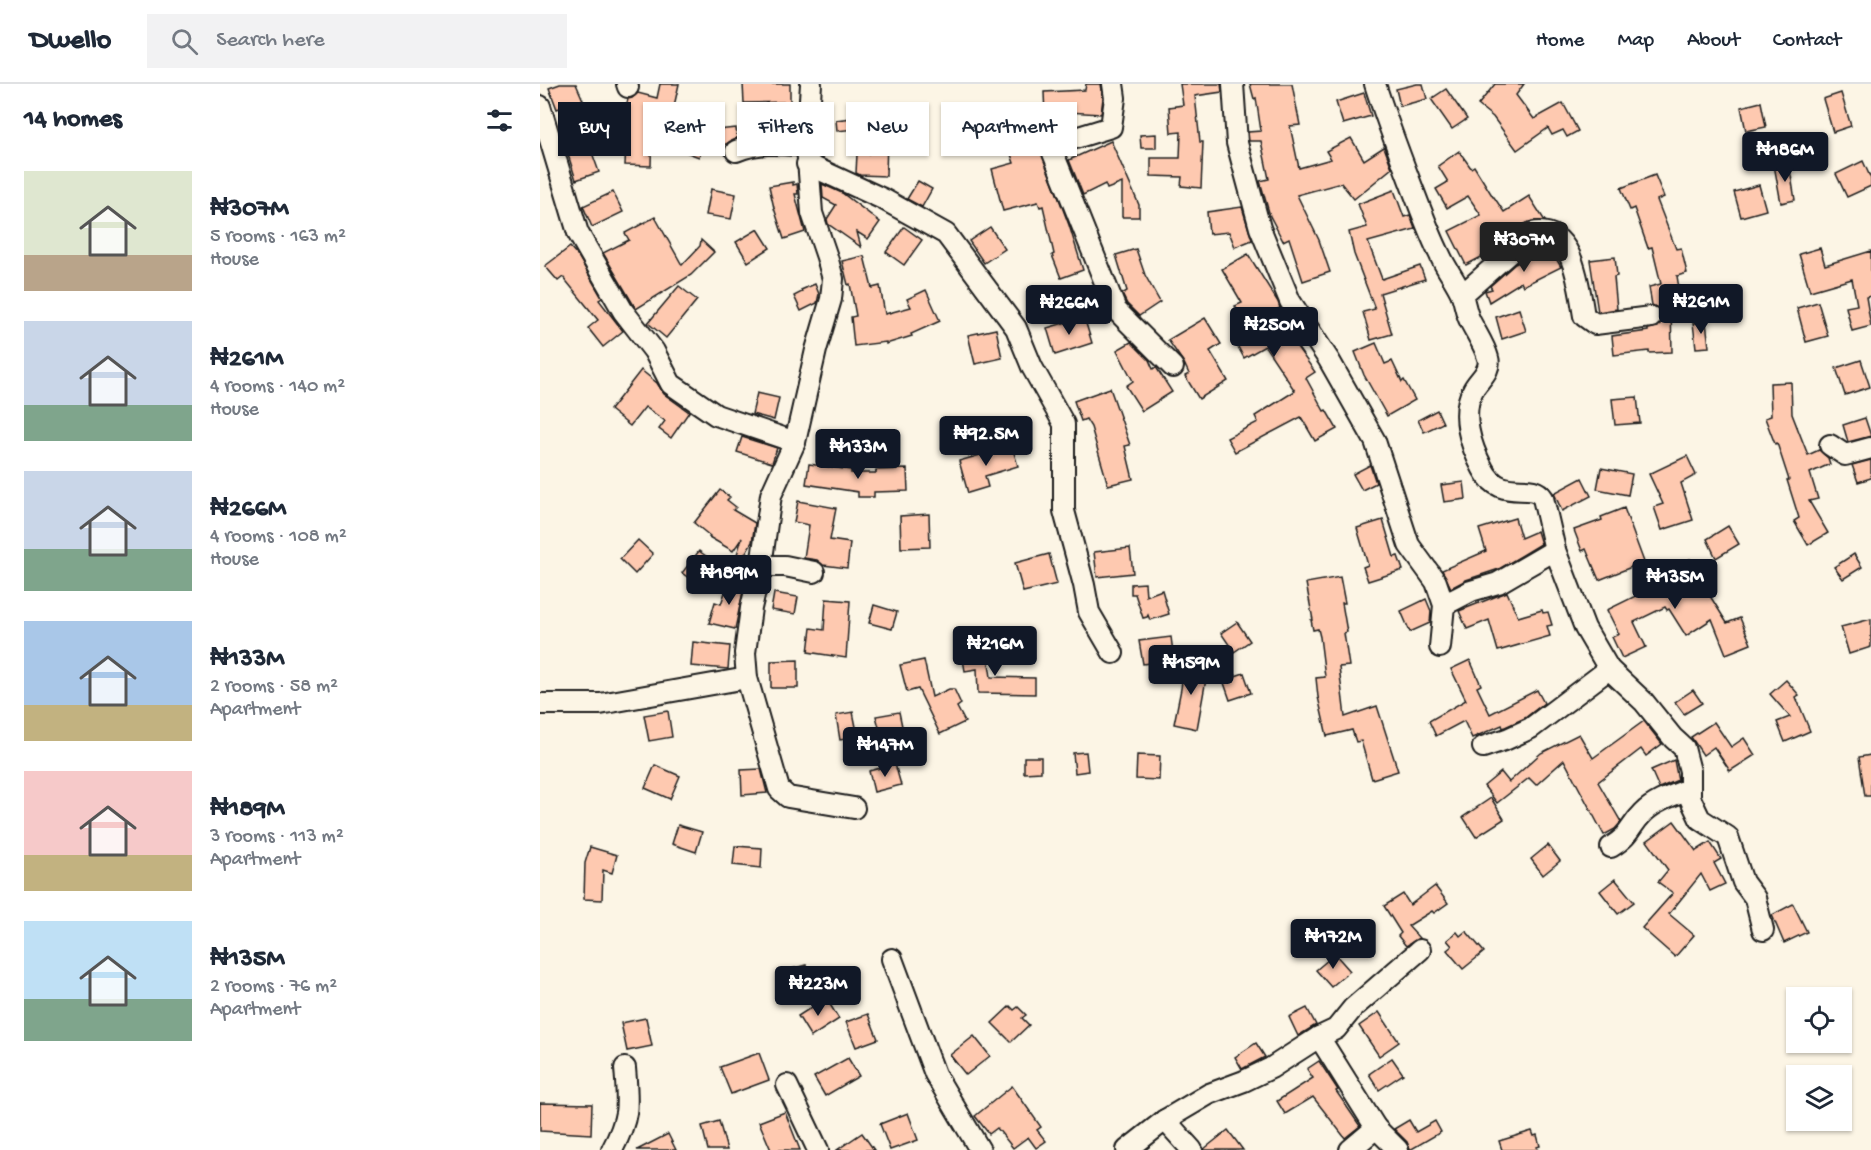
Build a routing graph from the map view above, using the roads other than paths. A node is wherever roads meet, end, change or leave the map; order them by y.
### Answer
1 (811, 84) edge
2 (1113, 84) edge
3 (1233, 84) edge
4 (1375, 84) edge
5 (810, 102) edge
6 (540, 106) edge
7 (807, 156) edge
8 (809, 156) edge
9 (1462, 296) junction
10 (1651, 317) dead end
11 (1173, 367) dead end
12 (795, 442) junction
13 (1830, 445) dead end
14 (1871, 448) edge
15 (1555, 550) junction
16 (761, 566) junction
17 (814, 572) dead end
18 (1444, 605) junction
19 (1440, 647) dead end
20 (1113, 653) dead end
21 (1609, 669) junction
22 (747, 678) junction
23 (540, 704) edge
24 (1483, 747) dead end
25 (1689, 789) junction
26 (854, 808) dead end
27 (1611, 847) dead end
28 (1763, 930) dead end
29 (1420, 950) dead end
30 (892, 959) dead end
31 (1319, 1037) junction
32 (625, 1068) dead end
33 (786, 1085) dead end
34 (1166, 1120) junction
35 (1376, 1128) junction
36 (612, 1150) edge
37 (818, 1150) edge
38 (980, 1150) edge
39 (1127, 1150) edge
40 (1192, 1150) edge
41 (1350, 1150) edge
42 (1398, 1150) edge

1 - 5 street
2 - 11 street
3 - 18 street
4 - 9 street
6 - 12 street
7 - 12 street
8 - 20 street
9 - 10 street
9 - 15 street
12 - 16 street
13 - 14 street
15 - 18 street
15 - 21 street
16 - 17 street
16 - 22 street
18 - 19 street
21 - 24 street
21 - 25 street
22 - 23 street
22 - 26 street
25 - 27 street
25 - 28 street
29 - 31 street
30 - 38 street
31 - 34 street
31 - 35 street
32 - 36 street
33 - 37 street
34 - 39 street
34 - 40 street
35 - 41 street
35 - 42 street

